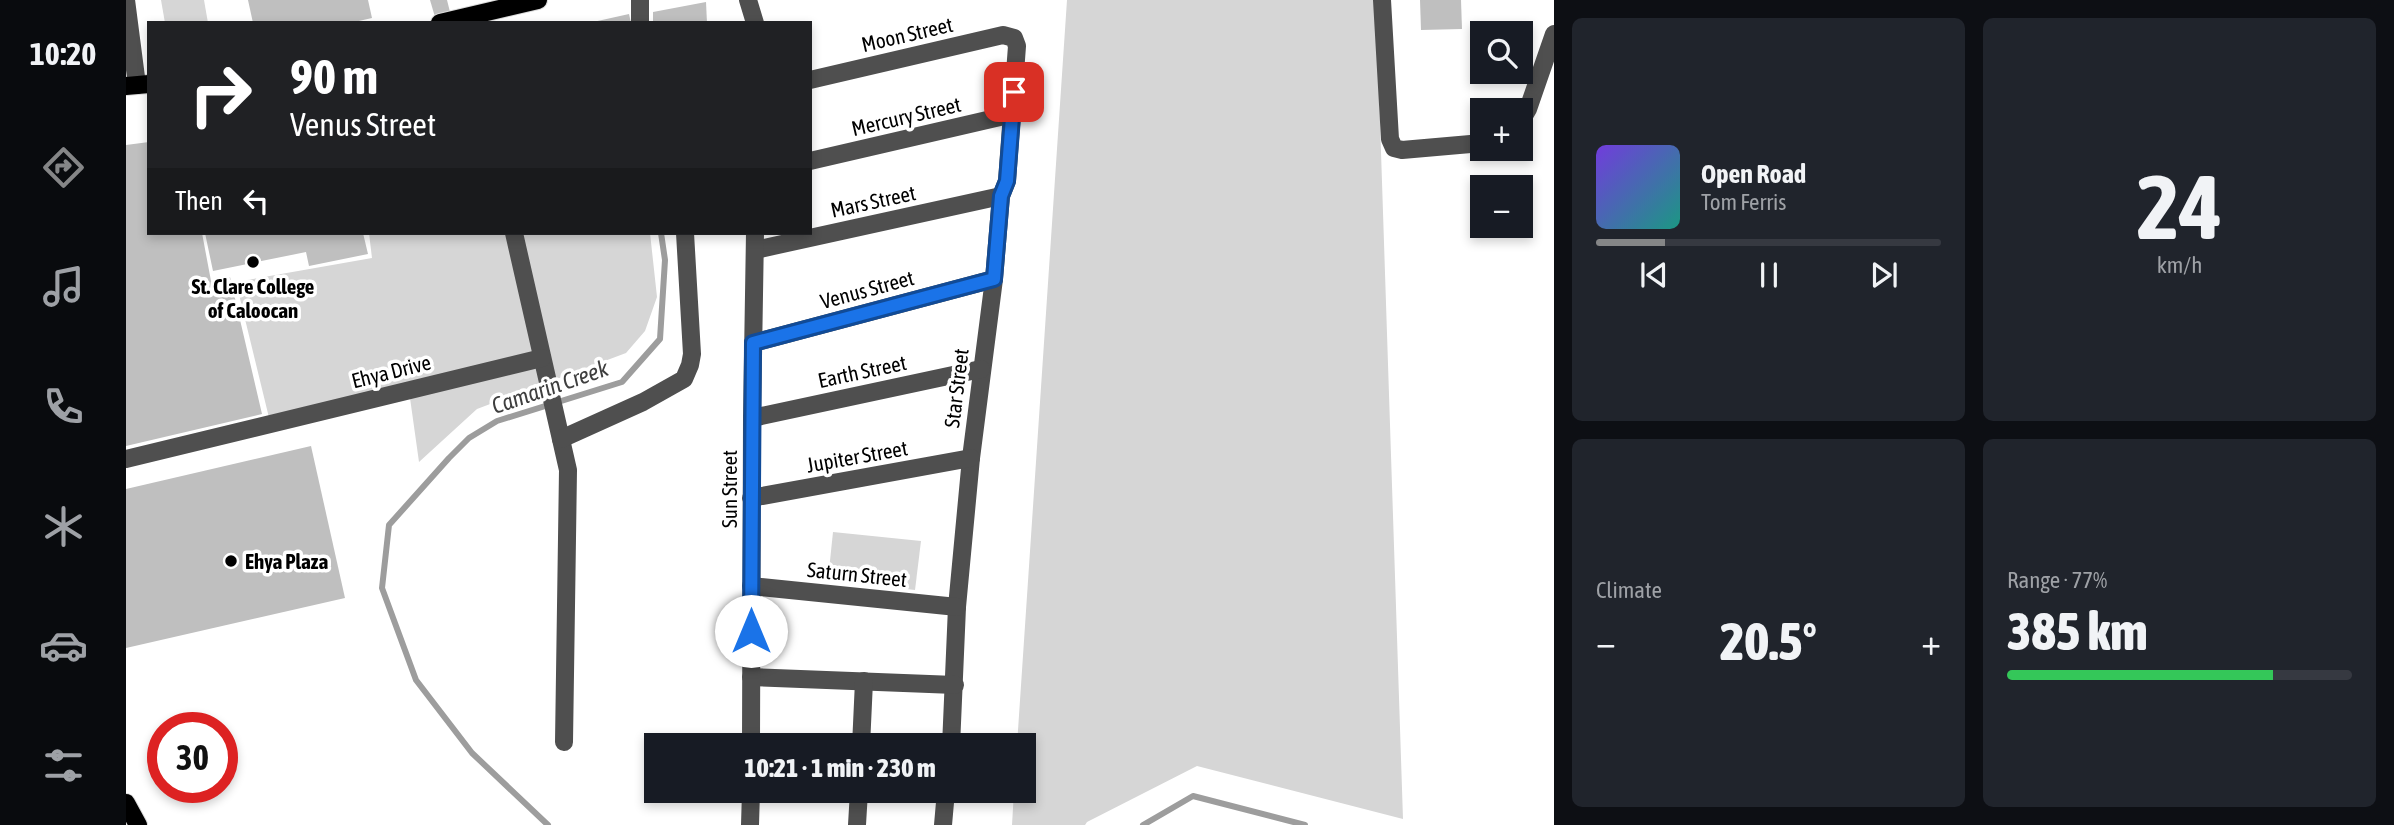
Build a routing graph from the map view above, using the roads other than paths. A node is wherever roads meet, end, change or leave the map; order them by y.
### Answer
1 (538, 0) edge
2 (640, 0) edge
3 (748, 0) edge
4 (761, 0) edge
5 (1382, 0) edge
6 (128, 3) edge
7 (467, 20) edge
8 (640, 21) edge
9 (755, 21) edge
10 (755, 21) edge
11 (1554, 34) edge
12 (1014, 38) joint
13 (812, 80) edge
14 (137, 85) edge
15 (1532, 98) edge
16 (1013, 114) junction
17 (1470, 144) edge
18 (812, 161) edge
19 (1001, 196) junction
20 (812, 231) edge
21 (514, 235) edge
22 (685, 235) edge
23 (788, 235) edge
24 (755, 241) edge
25 (994, 279) junction
26 (753, 343) junction
27 (542, 358) junction
28 (981, 369) junction
29 (752, 418) junction
30 (561, 439) junction
31 (971, 458) junction
32 (126, 459) edge
33 (751, 498) junction
34 (751, 586) junction
35 (957, 607) junction
36 (751, 677) junction
37 (864, 681) junction
38 (955, 685) junction
39 (751, 733) edge
40 (862, 733) edge
41 (952, 733) edge
42 (564, 742) dead end
43 (126, 803) edge
44 (751, 803) edge
45 (858, 803) edge
46 (945, 803) edge
47 (138, 825) edge
48 (750, 825) edge
49 (857, 825) edge
50 (943, 825) edge

1 - 7 main road
2 - 8 street
3 - 9 street
4 - 10 street
5 - 17 street
6 - 14 street
11 - 15 street
12 - 13 street, Moon Street
12 - 16 street, Star Street
16 - 18 street, Mercury Street
16 - 19 street, Star Street
19 - 20 street, Mars Street
19 - 25 street, Star Street
21 - 27 street
22 - 30 street
23 - 24 street, Mars Street
24 - 26 street, Sun Street
25 - 26 street, Venus Street
25 - 28 street, Star Street
26 - 29 street, Sun Street
27 - 30 street
27 - 32 street, Ehya Drive
28 - 29 street, Earth Street
28 - 31 street, Star Street
29 - 33 street, Sun Street
30 - 42 street
31 - 33 street, Jupiter Street
31 - 35 street, Star Street
33 - 34 street, Sun Street
34 - 35 street, Saturn Street
34 - 36 street, Sun Street
35 - 38 street, Star Street
36 - 37 street
36 - 39 street, Sun Street
37 - 38 street
37 - 40 street
38 - 41 street, Star Street
43 - 47 main road
44 - 48 street
45 - 49 street
46 - 50 street

